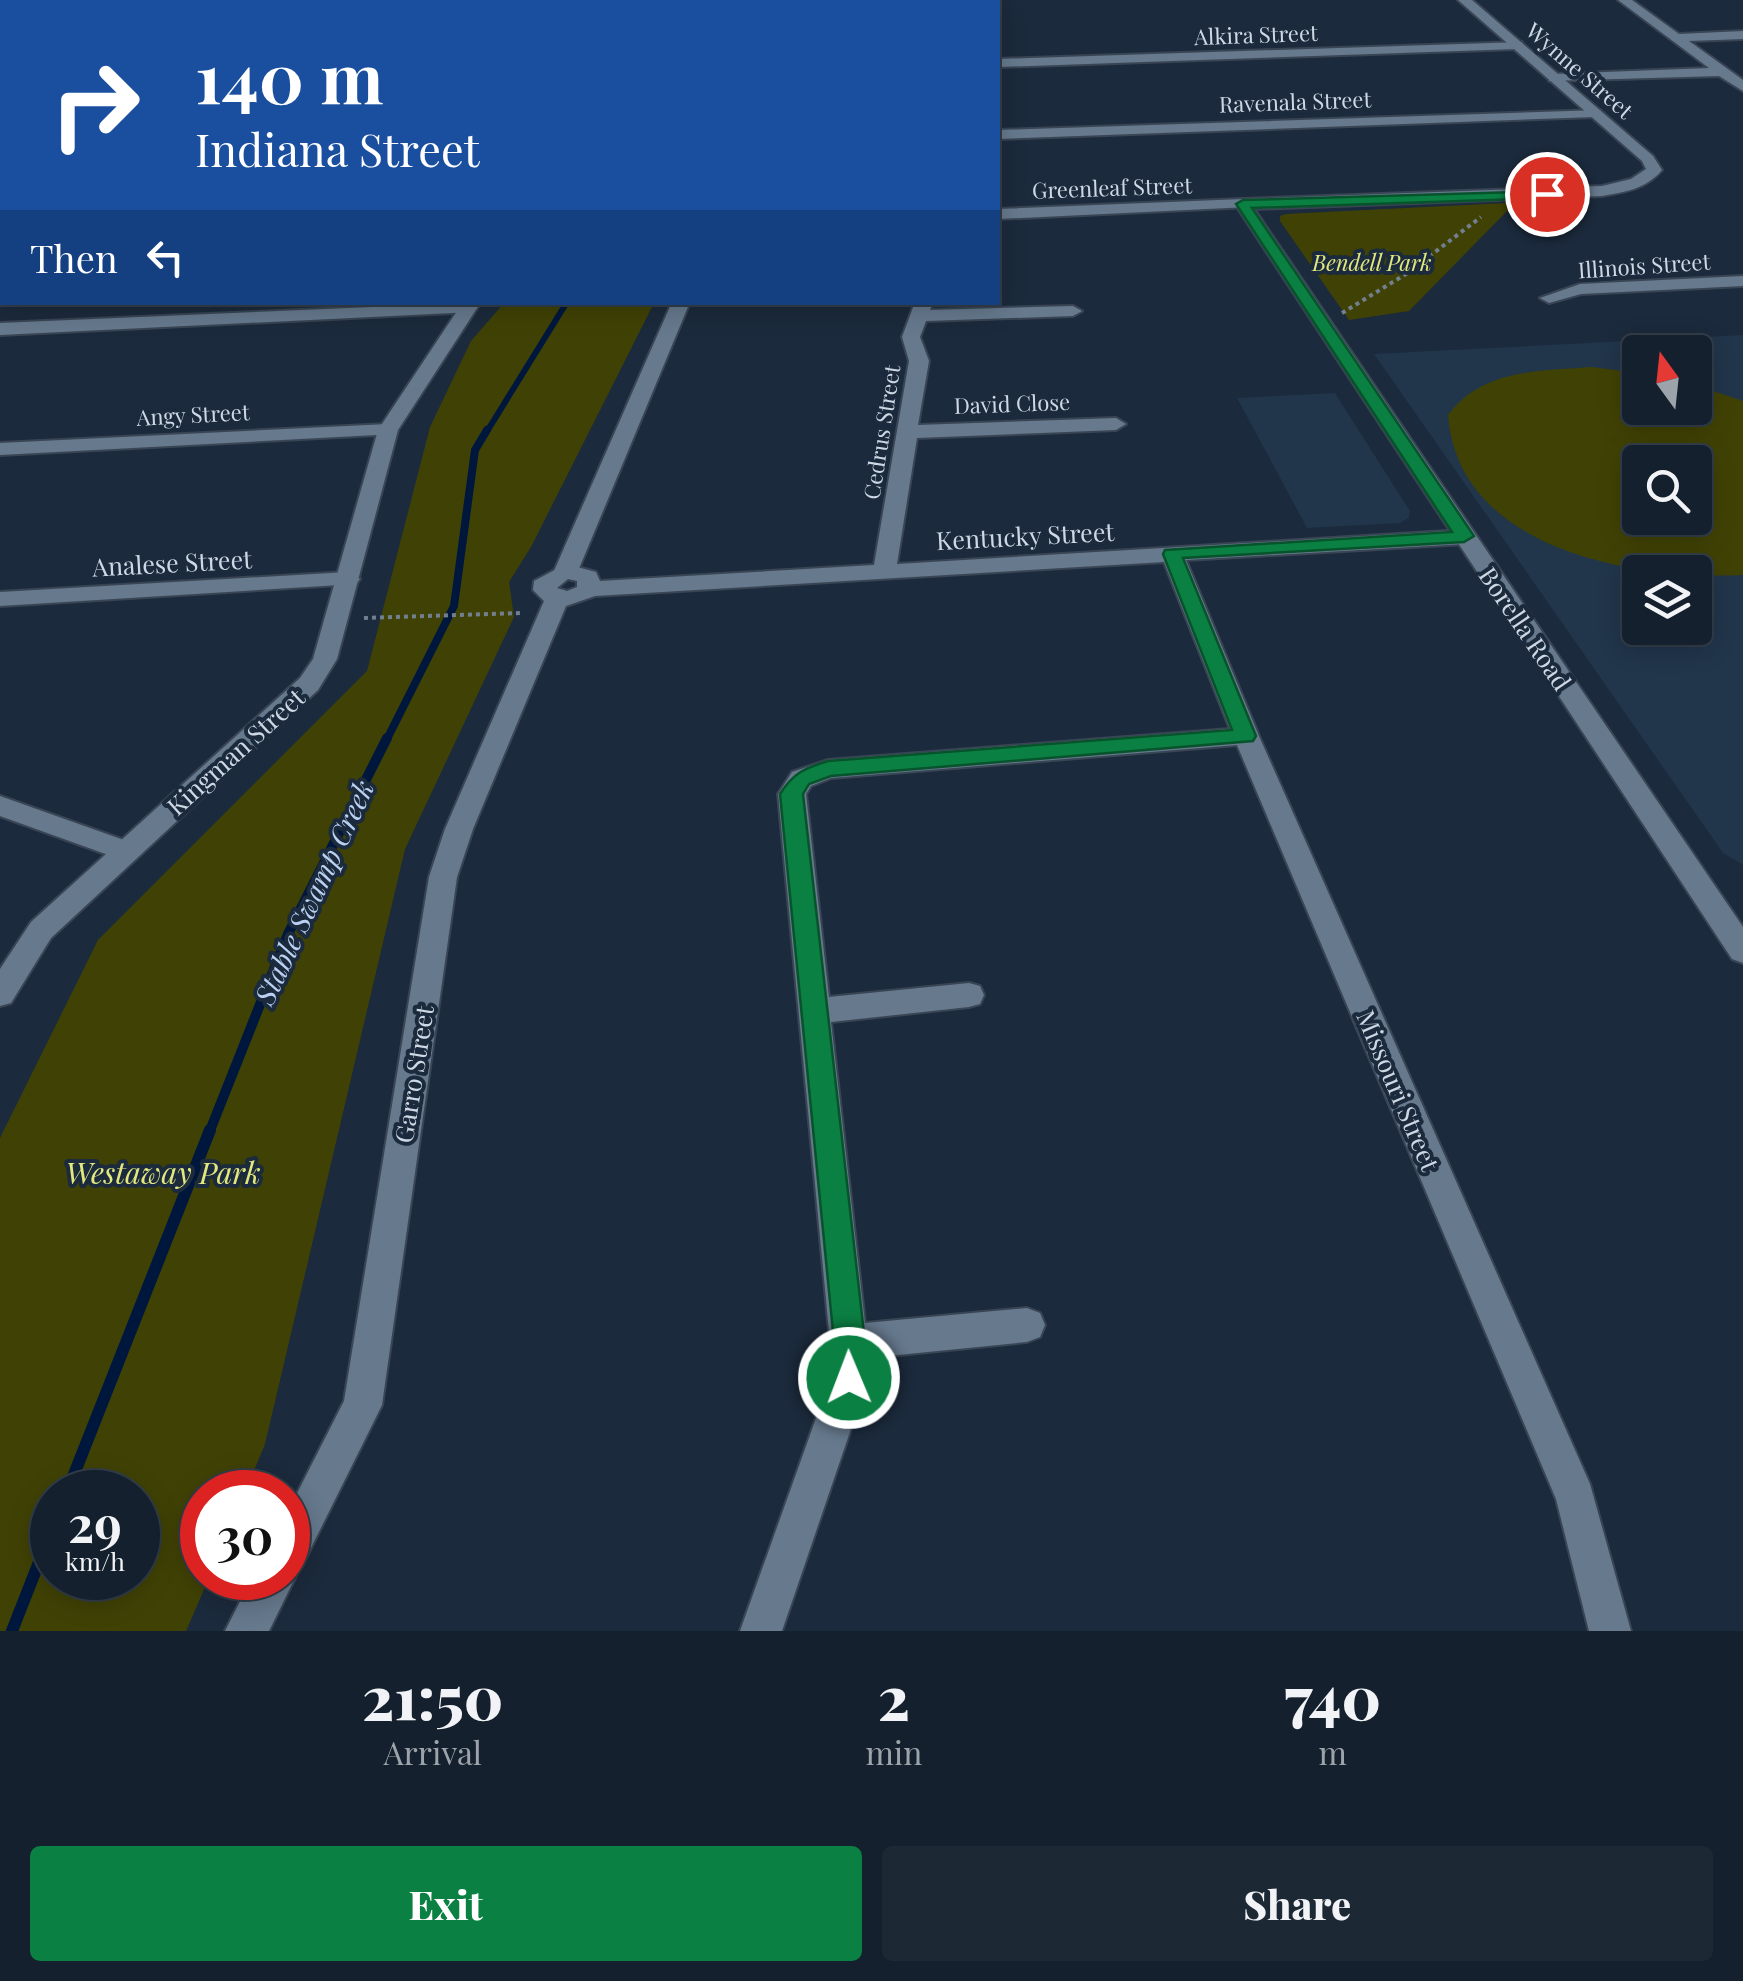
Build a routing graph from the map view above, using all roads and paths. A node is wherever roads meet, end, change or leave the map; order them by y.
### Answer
1 (1464, 0) edge
2 (1624, 0) edge
3 (1743, 35) edge
4 (1676, 38) junction
5 (1517, 45) junction
6 (1000, 63) edge
7 (1723, 72) junction
8 (1554, 78) junction
9 (1743, 86) edge
10 (1595, 113) junction
11 (1000, 135) edge
12 (1647, 179) joint
13 (1243, 204) junction
14 (1000, 214) edge
15 (1485, 214) dead end
16 (1743, 282) edge
17 (1549, 298) dead end
18 (470, 305) edge
19 (680, 305) edge
20 (921, 309) edge
21 (1073, 310) dead end
22 (1340, 314) dead end
23 (0, 329) edge
24 (1116, 424) dead end
25 (388, 430) junction
26 (910, 432) junction
27 (0, 449) edge
28 (1464, 536) junction
29 (1172, 554) junction
30 (884, 571) junction
31 (348, 580) junction
32 (571, 586) junction
33 (0, 599) edge
34 (501, 614) dead end
35 (336, 619) junction
36 (1246, 736) junction
37 (0, 806) edge
38 (125, 851) junction
39 (1729, 908) edge
40 (1743, 952) edge
41 (0, 994) edge
42 (969, 995) dead end
43 (814, 1011) junction
44 (1027, 1324) dead end
45 (850, 1342) junction
46 (310, 1509) edge
47 (262, 1600) edge
48 (246, 1631) edge
49 (761, 1631) edge
50 (1610, 1631) edge

1 - 5 street, Wynne Street
2 - 4 street
3 - 4 street
4 - 7 street
5 - 6 street, Alkira Street
5 - 8 street, Wynne Street
7 - 8 street
7 - 9 street
8 - 10 street, Wynne Street
10 - 11 street, Ravenala Street
10 - 12 street, Wynne Street
12 - 13 street, Greenleaf Street
13 - 14 street, Greenleaf Street
13 - 28 street, Borella Road
15 - 22 path
16 - 17 street, Illinois Street
18 - 23 street
18 - 25 street, Kingman Street
19 - 32 street, Garro Street
20 - 21 street
20 - 26 street, Cedrus Street
24 - 26 street, David Close
25 - 27 street, Angy Street
25 - 31 street, Kingman Street
26 - 30 street, Cedrus Street
28 - 29 street, Kentucky Street
28 - 39 street, Borella Road
29 - 30 street, Kentucky Street
29 - 36 street, Missouri Street
30 - 32 street, Kentucky Street
31 - 33 street, Analese Street
31 - 35 street, Kingman Street
32 - 46 street, Garro Street
34 - 35 path
35 - 38 street, Kingman Street
36 - 43 street
36 - 50 street, Missouri Street
37 - 38 street
38 - 41 street, Kingman Street
39 - 40 street, Borella Road
42 - 43 street
43 - 45 street
44 - 45 street
45 - 49 street
47 - 48 street

